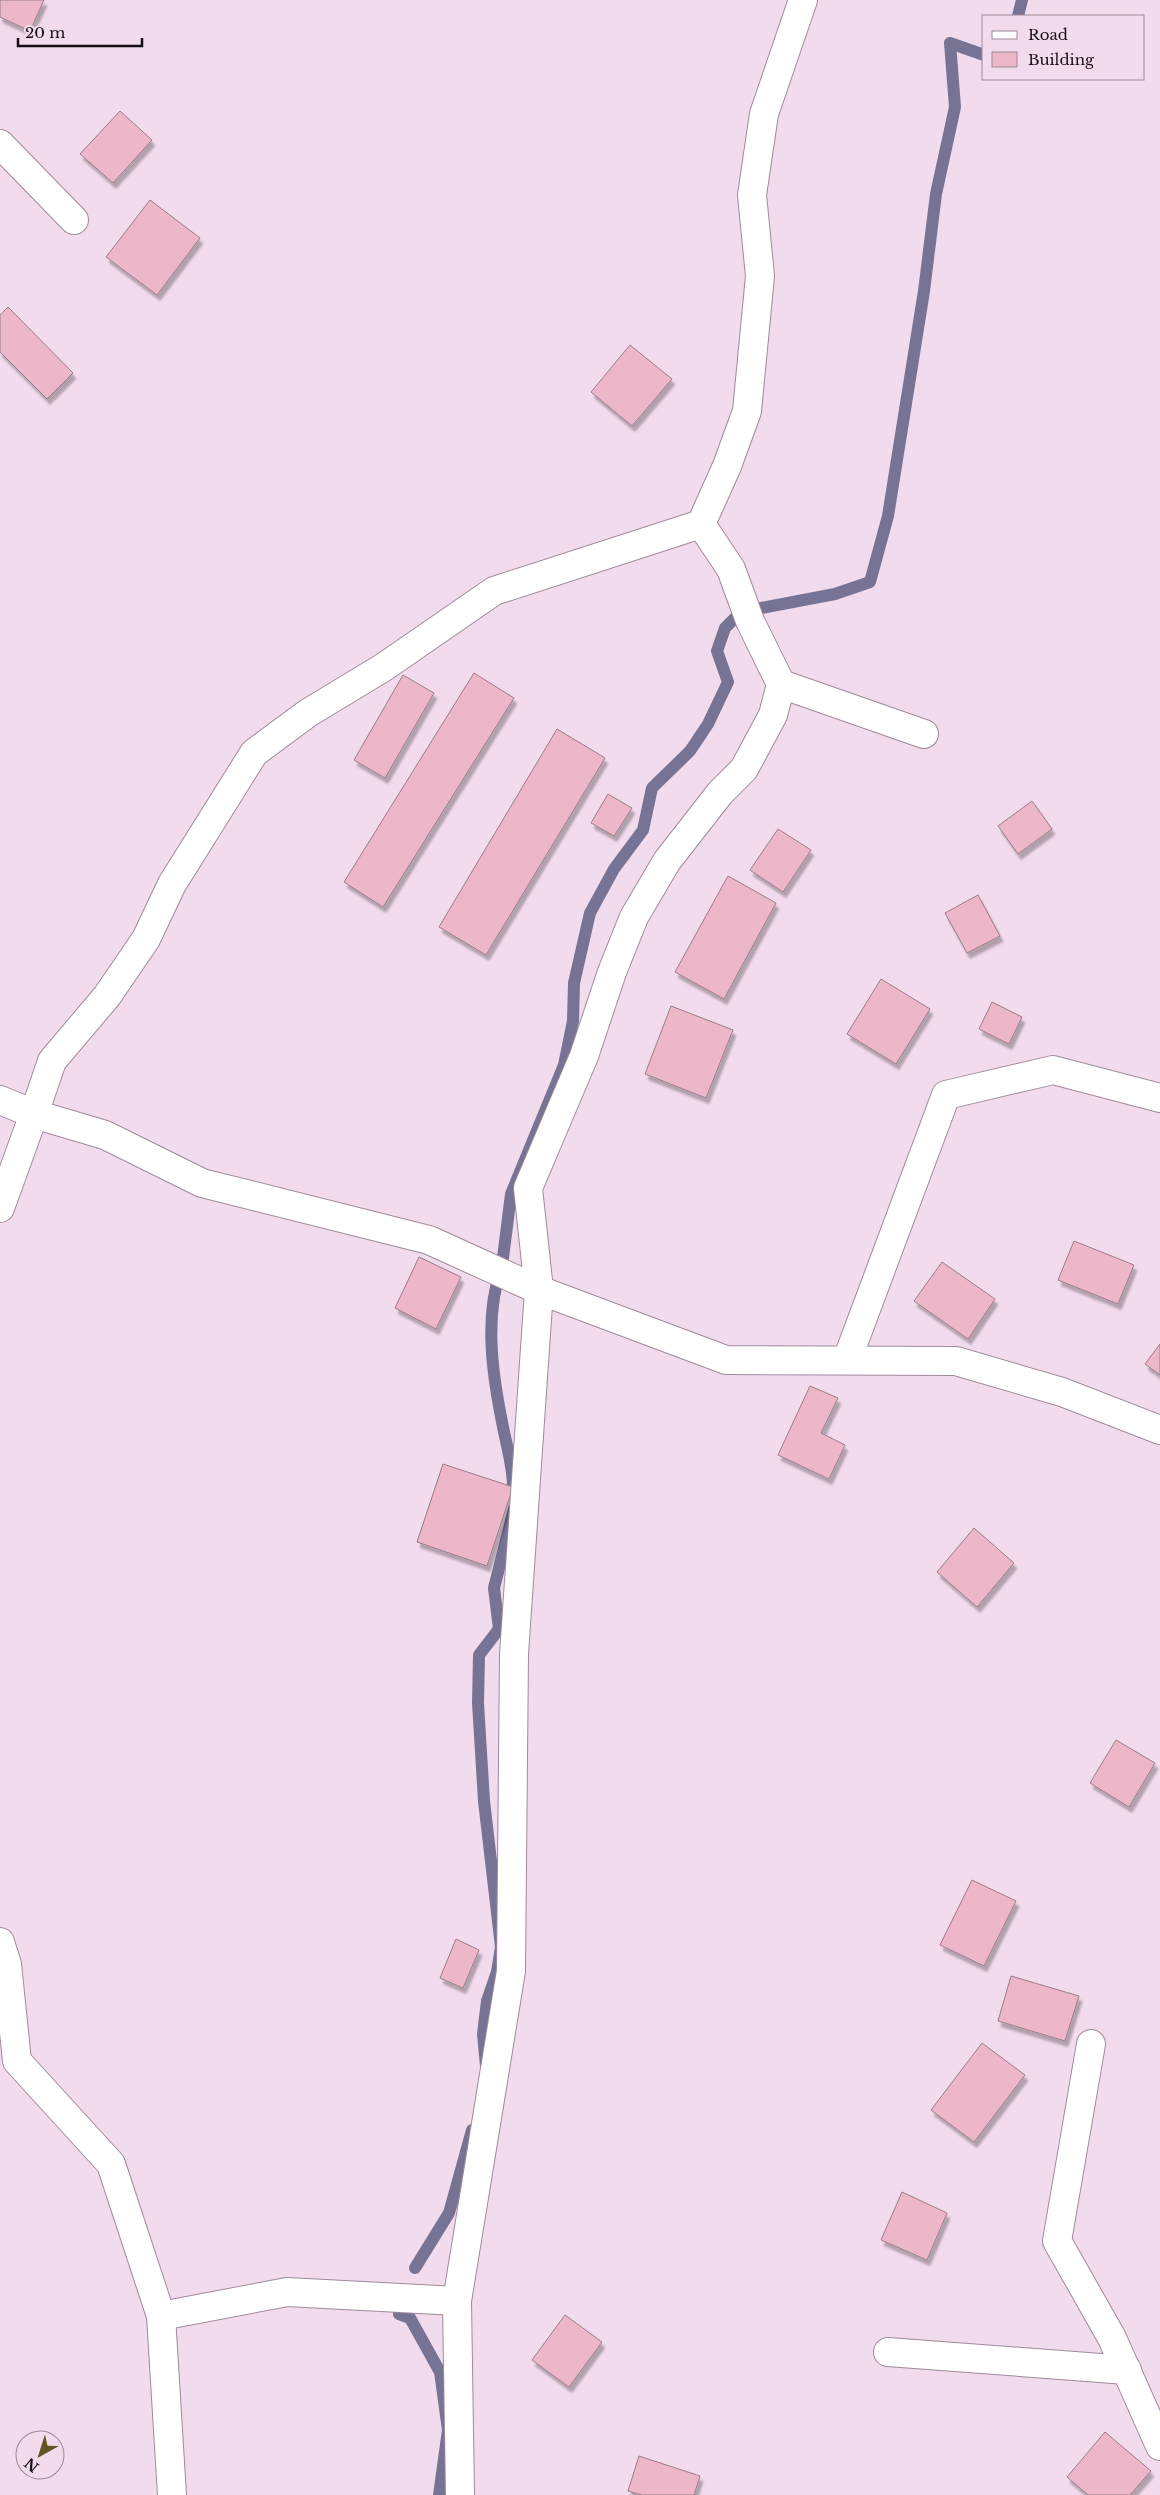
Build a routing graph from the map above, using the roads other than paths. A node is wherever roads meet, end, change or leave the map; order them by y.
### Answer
1 (803, 0) edge
2 (0, 144) edge
3 (74, 220) dead end
4 (701, 524) junction
5 (781, 684) junction
6 (924, 734) dead end
7 (1160, 1098) edge
8 (0, 1100) edge
9 (34, 1114) junction
10 (0, 1208) edge
11 (539, 1290) junction
12 (847, 1360) junction
13 (1160, 1430) edge
14 (0, 1942) edge
15 (1091, 2044) dead end
16 (456, 2301) junction
17 (161, 2316) junction
18 (888, 2352) dead end
19 (1127, 2370) junction
20 (1160, 2446) edge
21 (172, 2495) edge
22 (460, 2495) edge

1 - 4 street
2 - 3 street
4 - 5 street
4 - 9 street
5 - 6 street
5 - 11 street
7 - 12 street
8 - 9 street
9 - 10 street
9 - 11 street
11 - 12 street
11 - 16 street
12 - 13 street
14 - 17 street
15 - 19 street
16 - 17 street
16 - 22 street
17 - 21 street
18 - 19 street
19 - 20 street

